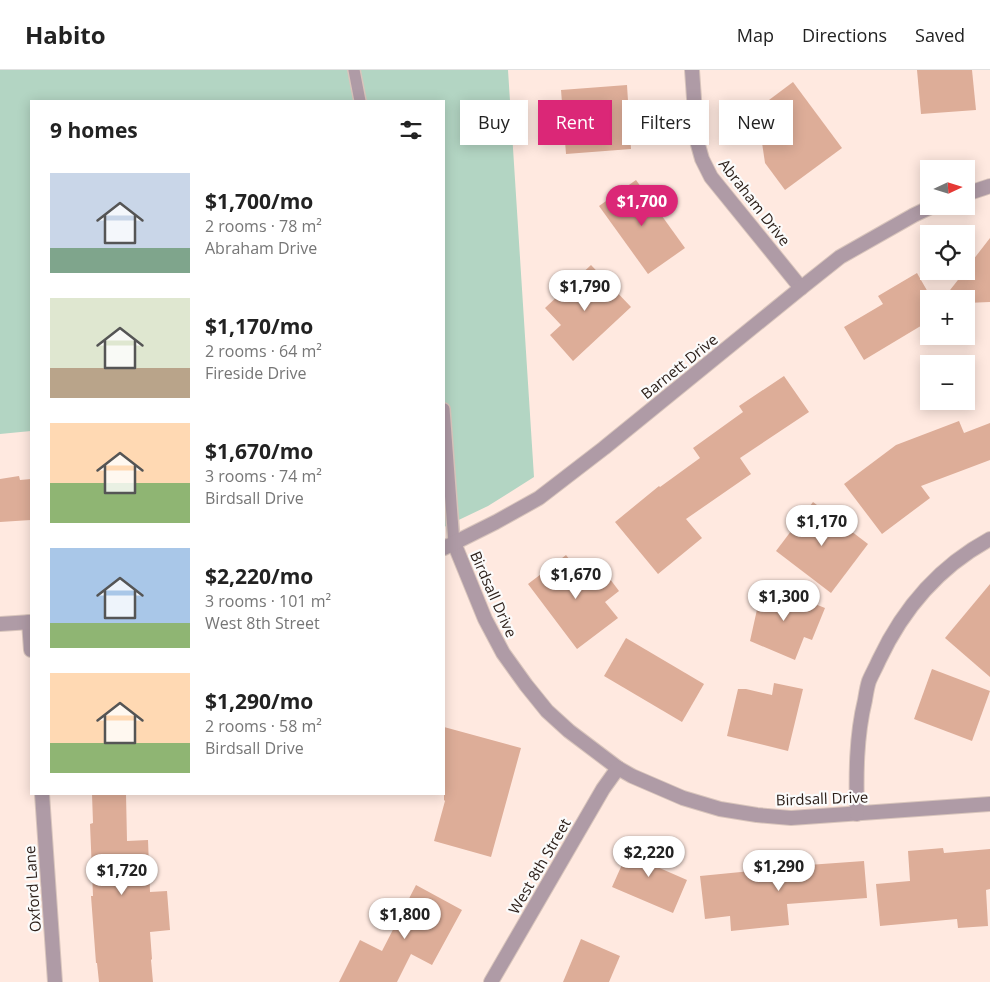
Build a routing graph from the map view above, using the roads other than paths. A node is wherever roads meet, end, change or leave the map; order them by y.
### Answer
1 (354, 70) edge
2 (692, 70) edge
3 (360, 100) edge
4 (990, 186) edge
5 (975, 191) edge
6 (920, 211) edge
7 (801, 288) junction
8 (445, 436) edge
9 (990, 539) edge
10 (449, 546) edge
11 (30, 622) edge
12 (0, 624) edge
13 (618, 768) junction
14 (42, 795) edge
15 (990, 804) edge
16 (857, 814) junction
17 (56, 982) edge
18 (491, 982) edge

1 - 3 lane
2 - 7 street, Abraham Drive
4 - 5 street
6 - 7 street, Barnett Drive
7 - 10 street, Barnett Drive
8 - 10 lane
9 - 16 street
10 - 13 street, Birdsall Drive
11 - 12 street
13 - 16 street, Birdsall Drive
13 - 18 street, West 8th Street
14 - 17 street, Oxford Lane
15 - 16 street, Birdsall Drive

